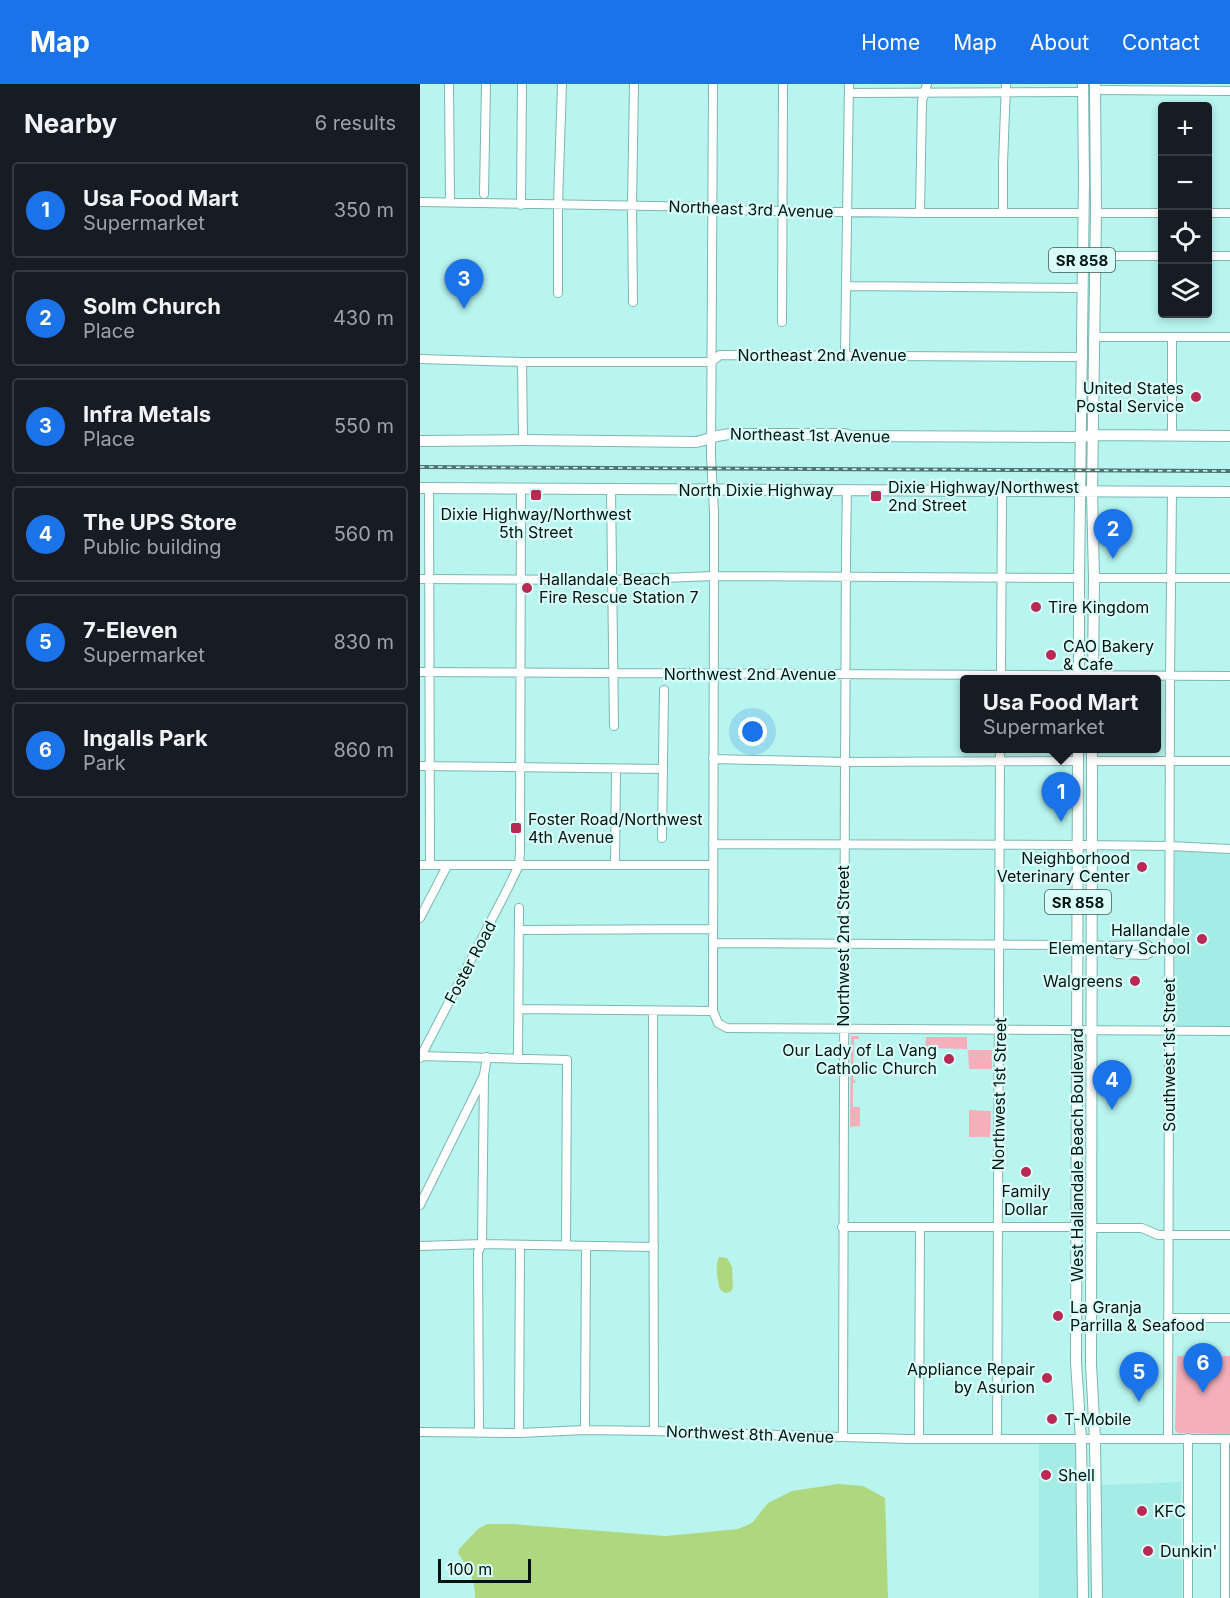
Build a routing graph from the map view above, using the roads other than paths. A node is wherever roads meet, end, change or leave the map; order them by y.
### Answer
1 (449, 84) edge
2 (486, 84) edge
3 (522, 84) edge
4 (562, 84) edge
5 (634, 84) edge
6 (713, 84) edge
7 (783, 84) edge
8 (1095, 87) edge
9 (849, 88) edge
10 (925, 88) edge
11 (1006, 88) edge
12 (1083, 88) edge
13 (1230, 91) edge
14 (1084, 181) junction
15 (484, 194) dead end
16 (420, 202) edge
17 (450, 202) junction
18 (558, 204) junction
19 (521, 205) junction
20 (632, 206) junction
21 (712, 207) junction
22 (783, 212) junction
23 (847, 212) junction
24 (920, 213) junction
25 (1003, 213) junction
26 (1083, 213) junction
27 (1096, 213) junction
28 (1158, 213) edge
29 (1212, 213) edge
30 (1230, 213) edge
31 (1095, 256) junction
32 (1158, 256) edge
33 (1212, 256) edge
34 (1230, 256) edge
35 (1095, 272) junction
36 (846, 286) junction
37 (1082, 288) junction
38 (558, 293) dead end
39 (633, 302) dead end
40 (782, 322) dead end
41 (1172, 337) junction
42 (1230, 337) edge
43 (1095, 338) junction
44 (845, 355) junction
45 (1083, 357) junction
46 (420, 359) edge
47 (522, 362) junction
48 (711, 362) junction
49 (1087, 436) junction
50 (1172, 436) junction
51 (1230, 436) edge
52 (711, 438) junction
53 (523, 440) junction
54 (420, 441) edge
55 (424, 488) edge
56 (521, 489) junction
57 (611, 489) junction
58 (712, 490) junction
59 (847, 490) junction
60 (1002, 491) junction
61 (1080, 492) junction
62 (1092, 492) junction
63 (1172, 492) junction
64 (1230, 492) edge
65 (714, 576) junction
66 (845, 576) junction
67 (1171, 577) junction
68 (1001, 578) junction
69 (1079, 578) junction
70 (1094, 578) junction
71 (1230, 578) edge
72 (424, 579) edge
73 (521, 579) junction
74 (612, 580) junction
75 (424, 672) edge
76 (521, 673) junction
77 (614, 673) junction
78 (713, 674) junction
79 (845, 675) junction
80 (1001, 675) edge
81 (1079, 675) edge
82 (1093, 675) edge
83 (960, 676) edge
84 (1161, 676) edge
85 (1170, 676) junction
86 (1230, 676) edge
87 (664, 690) dead end
88 (614, 726) dead end
89 (1000, 753) edge
90 (1078, 753) edge
91 (1092, 753) edge
92 (714, 759) junction
93 (1000, 761) junction
94 (1078, 761) junction
95 (1092, 761) junction
96 (845, 762) junction
97 (1170, 762) junction
98 (1230, 762) edge
99 (424, 766) edge
100 (521, 766) junction
101 (616, 769) junction
102 (662, 769) junction
103 (662, 838) dead end
104 (713, 844) junction
105 (844, 845) junction
106 (1078, 845) junction
107 (1000, 846) junction
108 (1091, 846) junction
109 (1170, 846) junction
110 (1230, 849) edge
111 (425, 865) edge
112 (519, 865) junction
113 (615, 865) junction
114 (713, 865) junction
115 (447, 866) junction
116 (519, 908) dead end
117 (420, 918) edge
118 (713, 929) junction
119 (519, 930) junction
120 (713, 943) junction
121 (843, 944) junction
122 (1000, 945) junction
123 (1078, 945) junction
124 (1092, 945) junction
125 (1106, 946) dead end
126 (519, 1009) junction
127 (653, 1011) junction
128 (713, 1011) junction
129 (843, 1029) junction
130 (999, 1030) junction
131 (1078, 1030) junction
132 (1090, 1030) junction
133 (1169, 1031) junction
134 (1230, 1031) edge
135 (420, 1056) edge
136 (487, 1057) junction
137 (518, 1059) junction
138 (484, 1075) junction
139 (1076, 1200) junction
140 (420, 1205) edge
141 (842, 1227) junction
142 (920, 1227) junction
143 (997, 1227) junction
144 (1076, 1227) junction
145 (1091, 1228) junction
146 (1168, 1235) junction
147 (1230, 1235) edge
148 (482, 1244) junction
149 (566, 1245) junction
150 (420, 1246) edge
151 (520, 1246) junction
152 (586, 1246) junction
153 (654, 1246) junction
154 (1091, 1251) junction
155 (1167, 1318) junction
156 (1230, 1318) edge
157 (585, 1430) junction
158 (654, 1431) junction
159 (420, 1432) edge
160 (479, 1433) junction
161 (519, 1433) junction
162 (843, 1437) junction
163 (1168, 1438) junction
164 (1188, 1438) junction
165 (919, 1439) junction
166 (997, 1439) junction
167 (1081, 1439) junction
168 (1095, 1439) junction
169 (1227, 1439) edge
170 (1082, 1524) junction
171 (1097, 1574) junction
172 (1083, 1576) junction
173 (1083, 1598) edge
174 (1091, 1598) edge
175 (1097, 1598) edge
176 (1188, 1598) edge
177 (1225, 1598) edge

1 - 17 street
2 - 15 street
3 - 19 street
4 - 18 street
5 - 20 street
6 - 21 street
7 - 22 street
8 - 13 street
8 - 27 main road, SR 858
9 - 10 street
9 - 23 street
10 - 11 street
10 - 24 street
11 - 12 street
11 - 25 street
12 - 14 main road, SR 858
14 - 26 main road, SR 858
14 - 27 main road
16 - 17 street, Northeast 3rd Avenue
17 - 19 street, Northeast 3rd Avenue
18 - 19 street, Northeast 3rd Avenue
18 - 20 street, Northeast 3rd Avenue
18 - 38 street
20 - 21 street, Northeast 3rd Avenue
20 - 39 street
21 - 22 street, Northeast 3rd Avenue
21 - 48 street
22 - 23 street, Northeast 3rd Avenue
22 - 40 street
23 - 24 street, Northeast 3rd Avenue
23 - 36 street
24 - 25 street, Northeast 3rd Avenue
25 - 26 street, Northeast 3rd Avenue
26 - 35 main road
26 - 37 main road, SR 858
27 - 28 street
27 - 31 main road, SR 858
29 - 30 street
31 - 32 street
31 - 35 main road, SR 858
33 - 34 street
35 - 43 main road, SR 858
36 - 37 street
36 - 44 street
37 - 43 main road
37 - 45 main road, SR 858
41 - 42 street
41 - 43 street
41 - 50 street
43 - 49 main road, SR 858
44 - 45 street, Northeast 2nd Avenue
44 - 48 street, Northeast 2nd Avenue
45 - 49 main road, SR 858
46 - 47 street, Northeast 2nd Avenue
47 - 48 street, Northeast 2nd Avenue
47 - 53 street
48 - 52 street
49 - 50 main road, Northeast 1st Avenue
49 - 52 main road, Northeast 1st Avenue
49 - 61 main road, SR 858
49 - 62 main road, SR 858
50 - 51 main road, Northeast 1st Avenue
52 - 53 main road, Northeast 1st Avenue
52 - 58 street
53 - 54 main road, Northeast 1st Avenue
55 - 56 main road, North Dixie Highway
55 - 72 street
56 - 57 main road, North Dixie Highway
56 - 73 street
57 - 58 main road, North Dixie Highway
57 - 74 street
58 - 59 main road, North Dixie Highway
58 - 65 street
59 - 60 main road, North Dixie Highway
59 - 66 street, Northwest 2nd Street
60 - 61 main road, North Dixie Highway
60 - 68 street
61 - 62 main road, North Dixie Highway
61 - 69 main road, SR 858
62 - 63 main road, North Dixie Highway
62 - 70 main road, SR 858
63 - 64 main road, North Dixie Highway
63 - 67 street, Southwest 1st Street
65 - 66 street
65 - 74 street
65 - 78 street
66 - 68 street
66 - 79 street, Northwest 2nd Street
67 - 70 street
67 - 71 street
67 - 85 street, Southwest 1st Street
68 - 69 street
68 - 80 street
69 - 81 main road, SR 858
70 - 82 main road, SR 858
72 - 73 street
72 - 75 street
73 - 74 street
73 - 76 street
74 - 77 street
75 - 76 street, Northwest 2nd Avenue
75 - 99 street
76 - 77 street, Northwest 2nd Avenue
76 - 100 street
77 - 78 street, Northwest 2nd Avenue
77 - 88 street
78 - 79 street, Northwest 2nd Avenue
78 - 92 street
79 - 83 street, Northwest 2nd Avenue
79 - 96 street, Northwest 2nd Street
84 - 85 street, Northwest 2nd Avenue
85 - 86 street, Northwest 2nd Avenue
85 - 97 street, Southwest 1st Street
87 - 102 street
89 - 93 street, Northwest 1st Street
90 - 94 main road, West Hallandale Beach Boulevard / SR 858
91 - 95 main road, West Hallandale Beach Boulevard / SR 858
92 - 96 street
92 - 104 street
93 - 94 street
93 - 96 street
93 - 107 street, Northwest 1st Street
94 - 106 main road, West Hallandale Beach Boulevard / SR 858
95 - 97 street
95 - 108 main road, West Hallandale Beach Boulevard / SR 858
96 - 105 street, Northwest 2nd Street
97 - 98 street
97 - 109 street, Southwest 1st Street
99 - 100 street
99 - 111 street
100 - 101 street
100 - 112 street
101 - 102 street
101 - 113 street
102 - 103 street
104 - 105 street
104 - 114 street
105 - 107 street
105 - 121 street, Northwest 2nd Street
106 - 107 street
106 - 108 street
106 - 123 main road, West Hallandale Beach Boulevard / SR 858
107 - 122 street, Northwest 1st Street
108 - 109 street
108 - 124 main road, West Hallandale Beach Boulevard / SR 858
109 - 110 street
109 - 133 street, Southwest 1st Street
111 - 115 street
112 - 113 street
112 - 115 street
112 - 135 street, Foster Road
113 - 114 street
114 - 118 street
115 - 117 street
116 - 119 street
118 - 119 street
118 - 120 street
119 - 126 street
120 - 121 street
120 - 128 street
121 - 122 street
121 - 129 street, Northwest 2nd Street
122 - 123 street
122 - 130 street, Northwest 1st Street
123 - 131 main road, West Hallandale Beach Boulevard / SR 858
124 - 125 street
124 - 132 main road, West Hallandale Beach Boulevard / SR 858
126 - 127 street
126 - 137 street
127 - 128 street
127 - 153 street
128 - 129 street
129 - 130 street
129 - 141 street, Northwest 2nd Street
130 - 131 street
130 - 143 street, Northwest 1st Street
131 - 132 street
131 - 139 main road, West Hallandale Beach Boulevard / SR 858
132 - 133 street
132 - 145 main road, West Hallandale Beach Boulevard / SR 858
133 - 134 street
133 - 146 street, Southwest 1st Street
135 - 136 street
136 - 137 street
136 - 138 street
137 - 149 street
138 - 140 street
138 - 148 street
139 - 144 main road, West Hallandale Beach Boulevard / SR 858
139 - 145 main road
141 - 142 street
141 - 162 street, Northwest 2nd Street
142 - 143 street
142 - 165 street
143 - 144 street
143 - 166 street, Northwest 1st Street
144 - 154 main road
144 - 167 main road, West Hallandale Beach Boulevard / SR 858
145 - 146 street
145 - 154 main road, West Hallandale Beach Boulevard / SR 858
146 - 147 street
146 - 155 street, Southwest 1st Street
148 - 150 street
148 - 151 street
148 - 160 street
149 - 151 street
149 - 152 street
151 - 161 street
152 - 153 street
152 - 157 street
153 - 158 street
154 - 168 main road, West Hallandale Beach Boulevard / SR 858
155 - 156 street
155 - 163 street, Southwest 1st Street
157 - 158 street, Northwest 8th Avenue
157 - 161 street, Northwest 8th Avenue
158 - 162 street, Northwest 8th Avenue
159 - 160 street, Northwest 8th Avenue
160 - 161 street, Northwest 8th Avenue
162 - 165 street, Northwest 8th Avenue
163 - 164 street, Northwest 8th Avenue
163 - 168 street, Northwest 8th Avenue
164 - 169 street, Northwest 8th Avenue
164 - 176 street
165 - 166 street, Northwest 8th Avenue
166 - 167 street, Northwest 8th Avenue
167 - 168 street, Northwest 8th Avenue
167 - 170 main road, West Hallandale Beach Boulevard / SR 858
168 - 171 main road, West Hallandale Beach Boulevard / SR 858
169 - 177 street
170 - 171 main road
170 - 172 main road, West Hallandale Beach Boulevard / SR 858
171 - 175 main road, West Hallandale Beach Boulevard / SR 858
172 - 173 main road, West Hallandale Beach Boulevard / SR 858
172 - 174 main road

